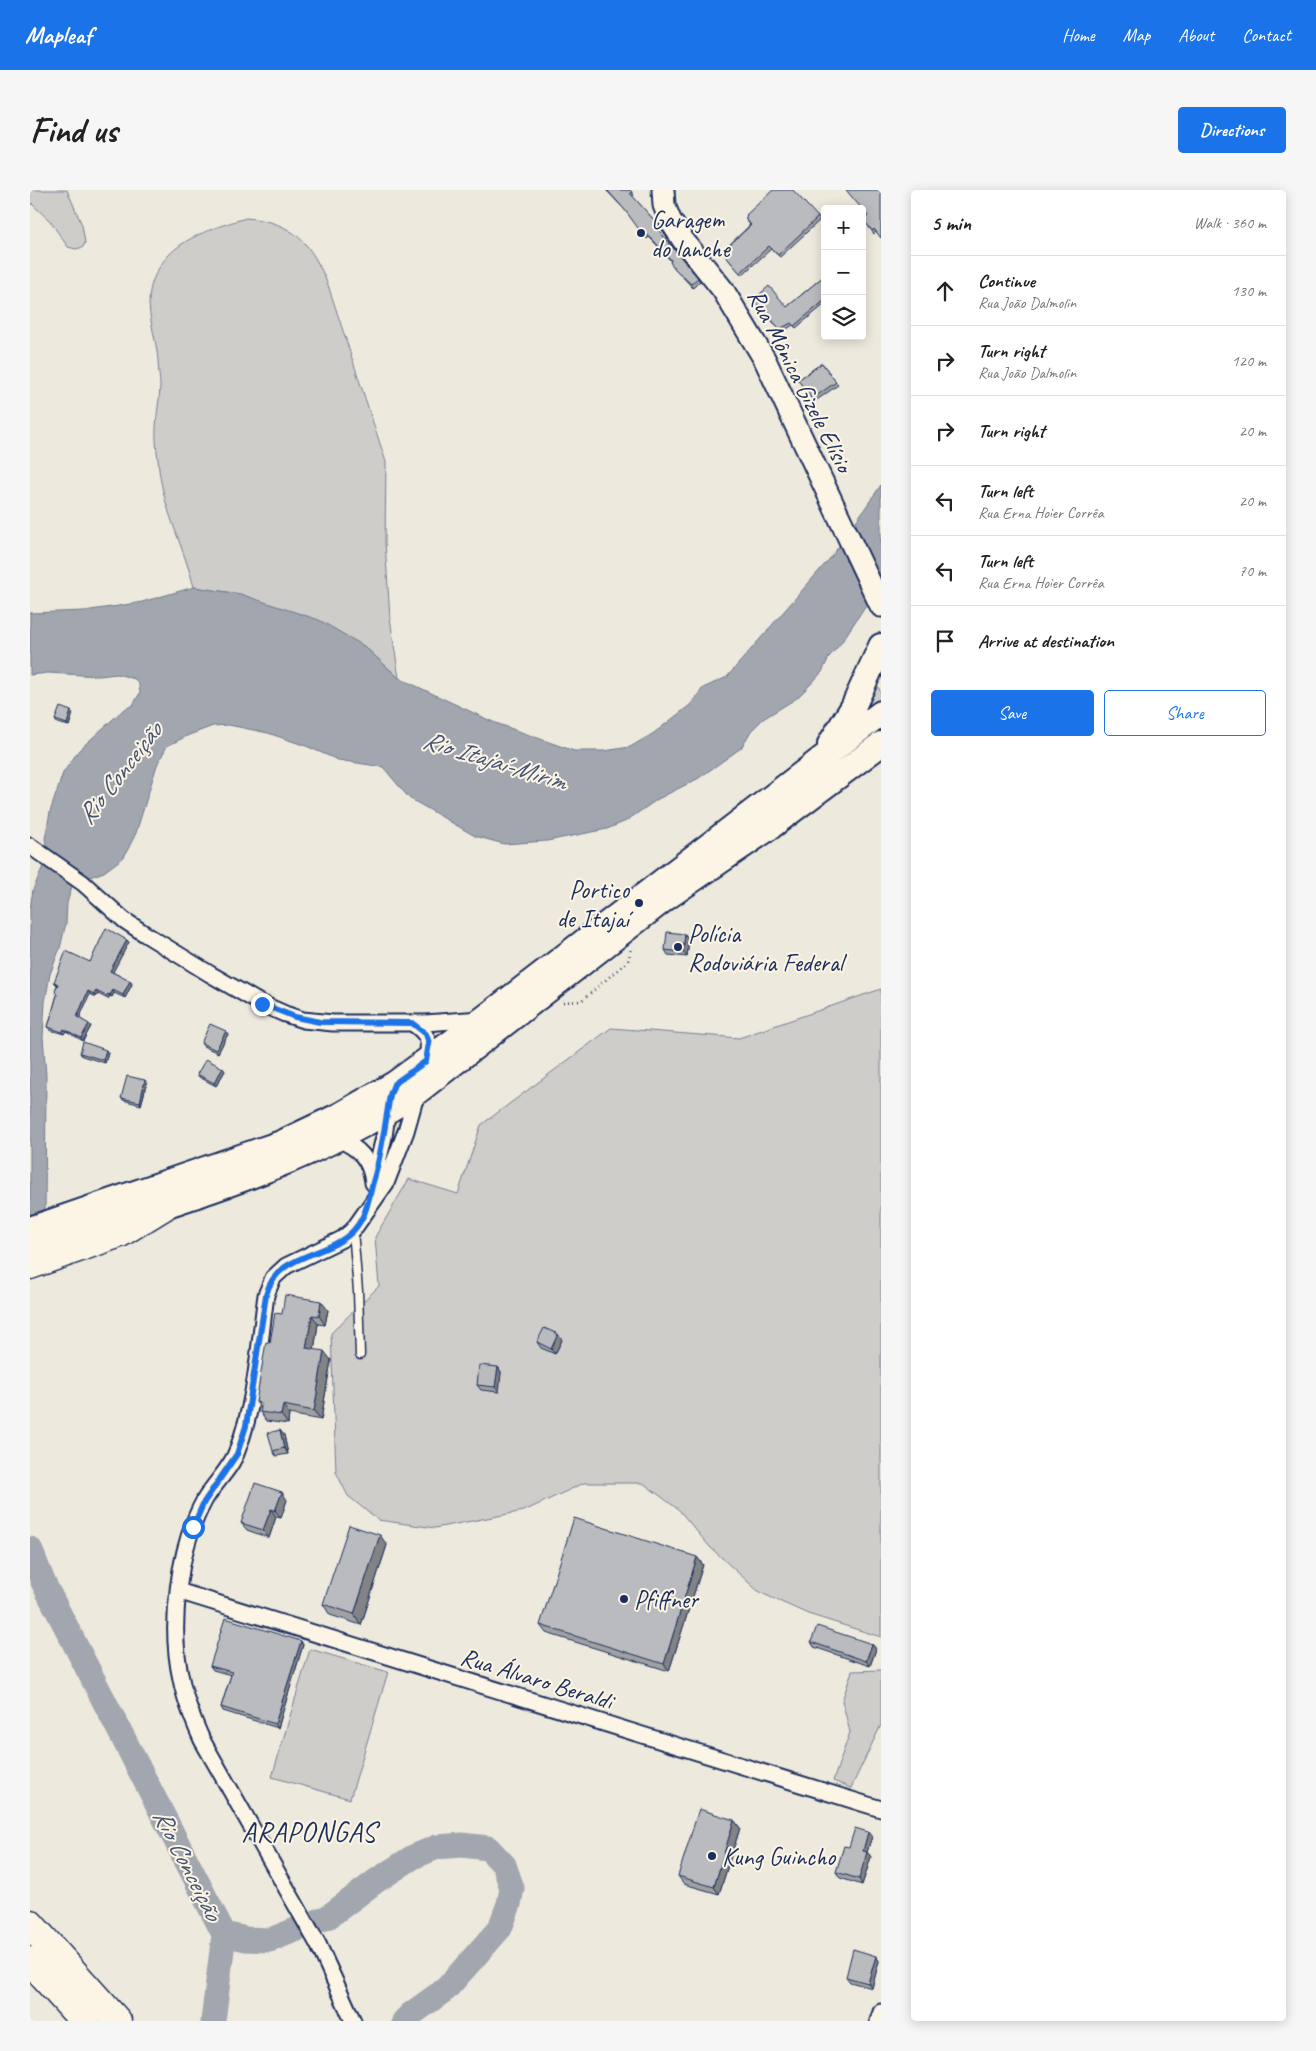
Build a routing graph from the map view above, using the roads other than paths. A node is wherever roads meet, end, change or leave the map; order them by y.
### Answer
1 (663, 190) edge
2 (880, 601) edge
3 (880, 645) edge
4 (881, 680) edge
5 (881, 713) edge
6 (881, 744) edge
7 (814, 765) junction
8 (33, 848) edge
9 (483, 1019) junction
10 (412, 1023) junction
11 (426, 1061) junction
12 (394, 1084) junction
13 (417, 1092) junction
14 (387, 1113) junction
15 (338, 1139) junction
16 (373, 1183) junction
17 (164, 1206) joint
18 (366, 1210) junction
19 (30, 1230) edge
20 (353, 1230) junction
21 (76, 1232) junction
22 (30, 1249) edge
23 (30, 1265) edge
24 (360, 1355) dead end
25 (178, 1591) junction
26 (881, 1809) edge
27 (30, 1912) edge
28 (30, 1924) edge
29 (30, 1961) edge
30 (85, 1986) junction
31 (881, 2012) edge
32 (84, 2021) edge
33 (117, 2021) edge
34 (353, 2021) edge
35 (878, 2021) edge

1 - 2 street, Rua Mônica Gizele Elísio
3 - 4 street
3 - 7 main road
5 - 7 main road
6 - 13 main road
7 - 9 main road
8 - 10 street
9 - 10 street
9 - 11 main road
10 - 11 street
11 - 12 main road
12 - 14 street
12 - 21 main road
13 - 14 main road
13 - 18 street
14 - 15 main road
14 - 16 street
15 - 16 street
15 - 17 main road
16 - 18 street
17 - 21 highway
18 - 20 street
19 - 21 main road
20 - 24 lane
20 - 25 street
21 - 22 main road
21 - 23 highway
25 - 26 street, Rua Álvaro Beraldi
25 - 34 street
27 - 30 highway
28 - 30 highway
29 - 32 highway
30 - 33 highway
31 - 35 street

